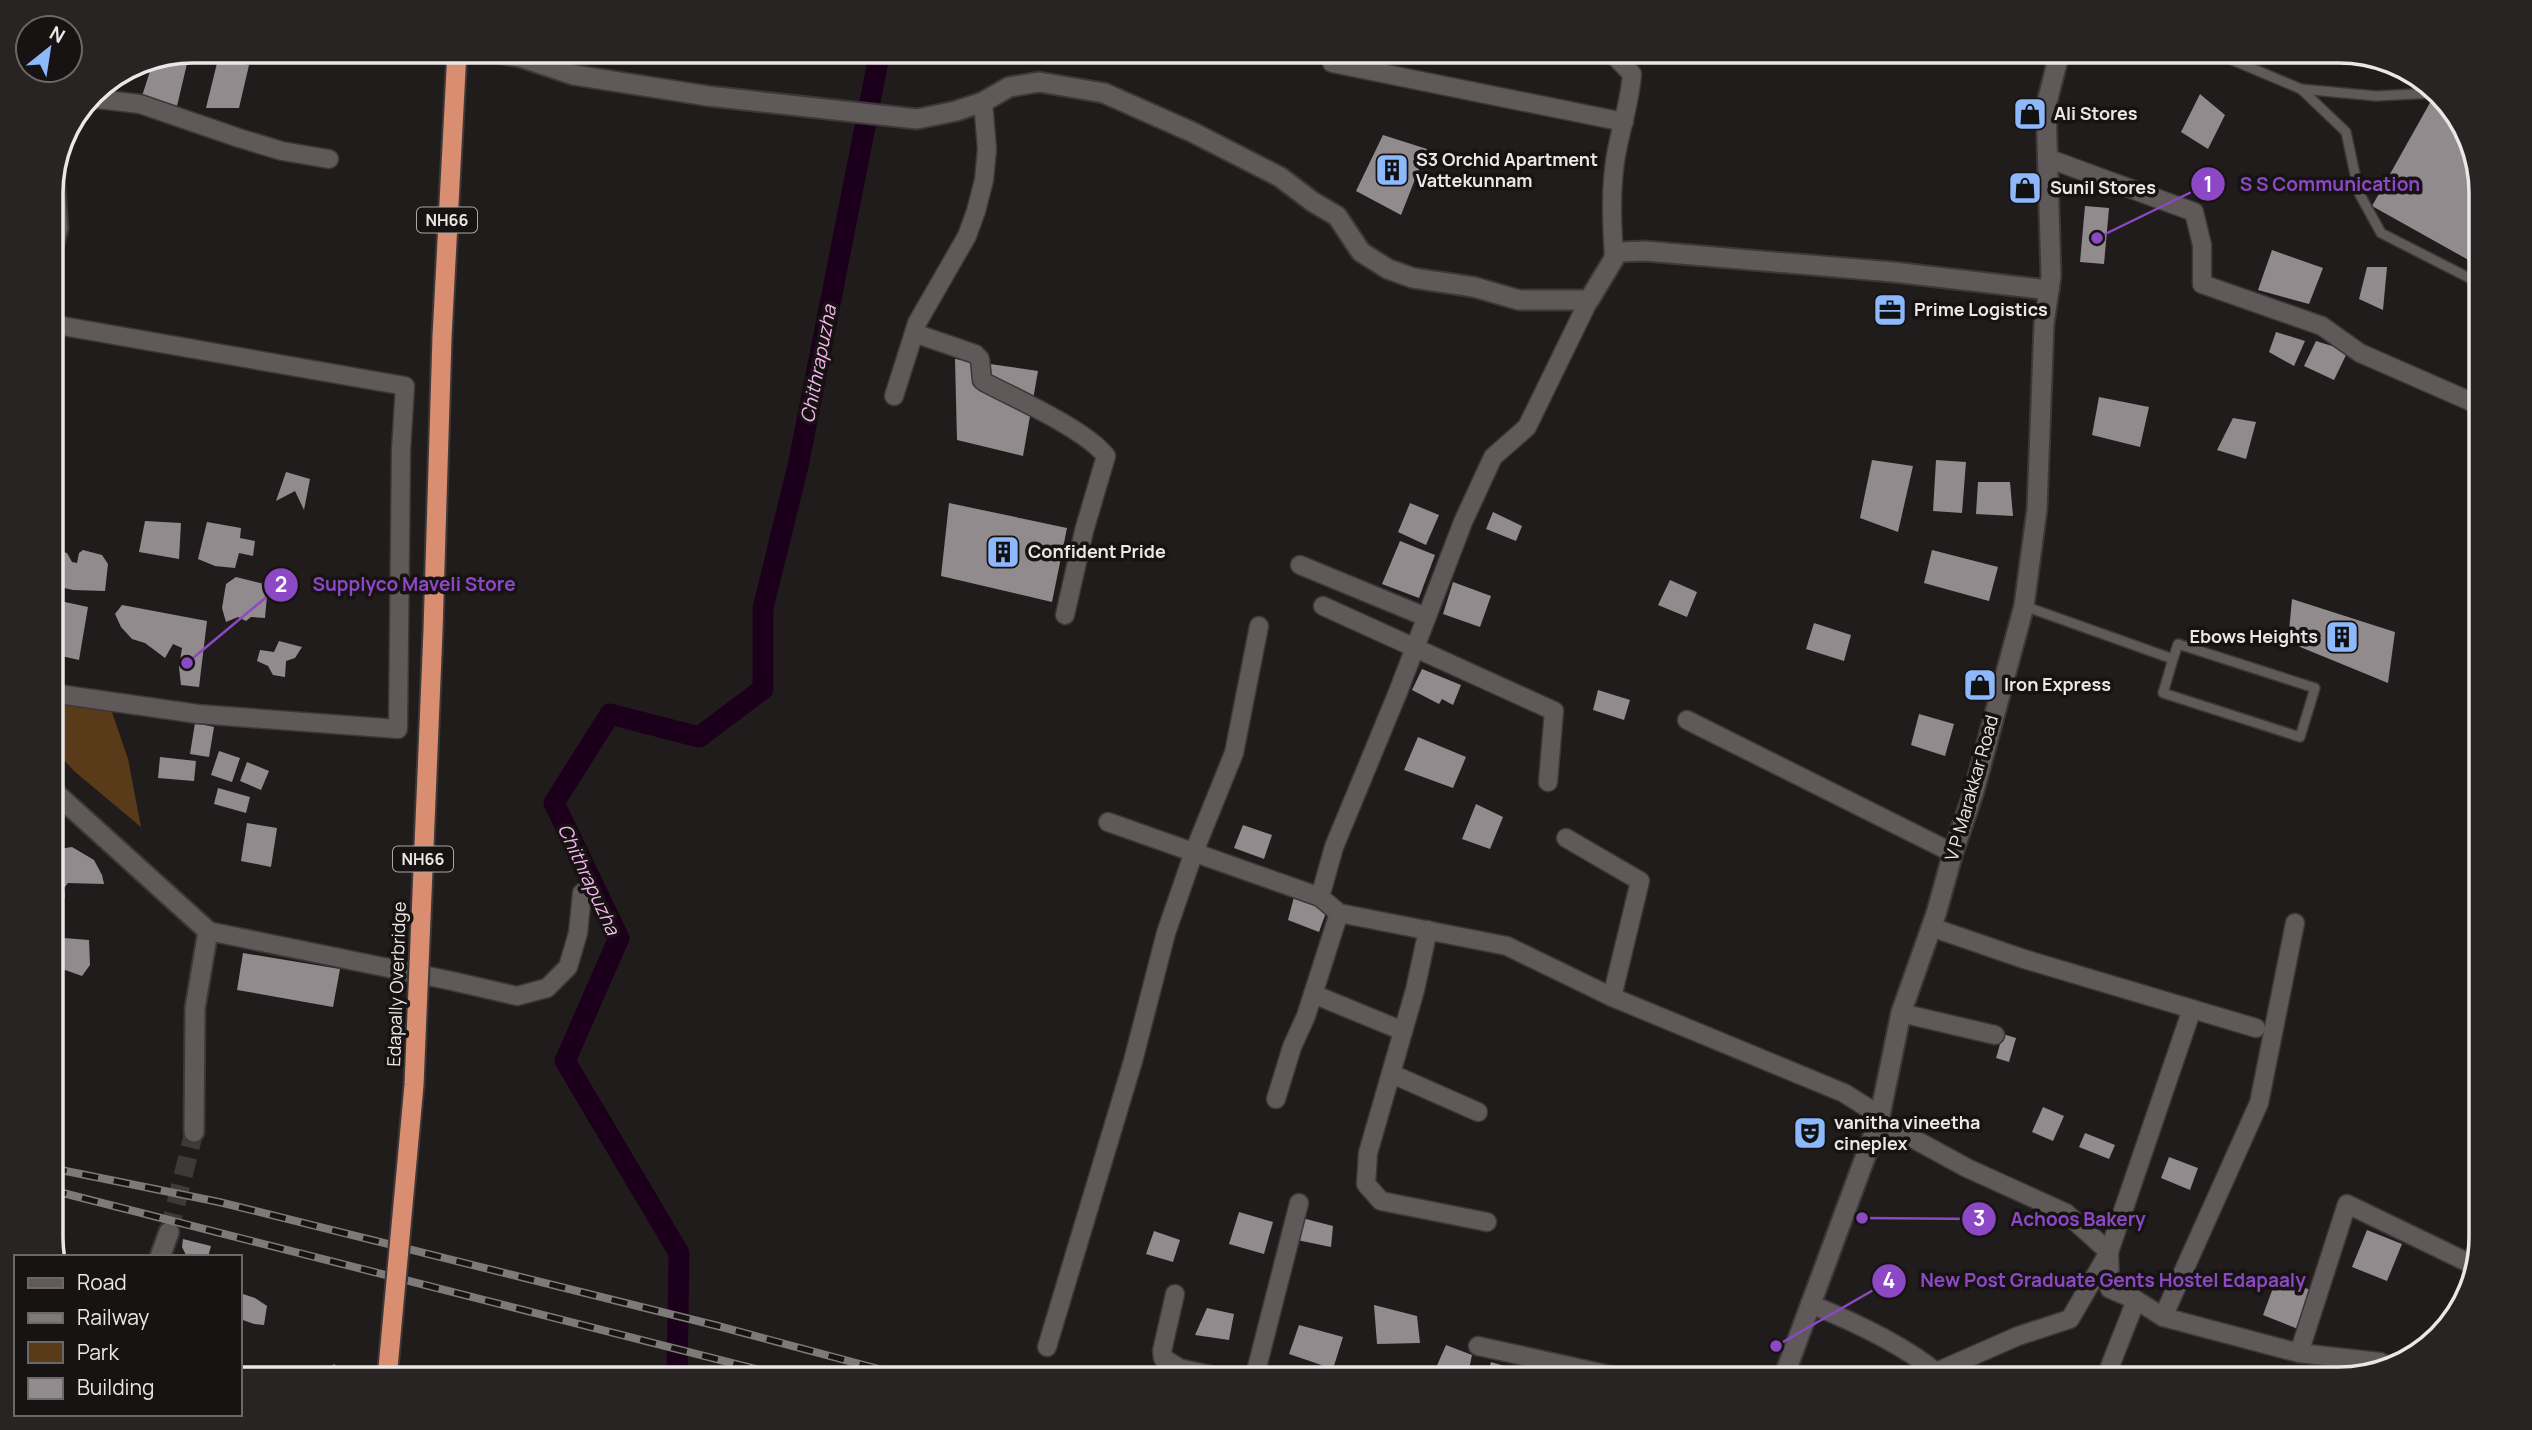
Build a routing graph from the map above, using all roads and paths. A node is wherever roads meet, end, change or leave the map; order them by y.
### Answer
1 (456, 63) edge
2 (538, 63) edge
3 (1332, 63) edge
4 (1621, 63) edge
5 (2057, 63) edge
6 (2239, 63) edge
7 (2301, 89) junction
8 (2423, 94) edge
9 (102, 100) edge
10 (983, 102) junction
11 (1624, 122) junction
12 (2048, 158) junction
13 (329, 159) dead end
14 (1614, 259) junction
15 (2469, 278) edge
16 (2049, 290) junction
17 (1589, 300) junction
18 (63, 326) edge
19 (915, 333) junction
20 (894, 396) dead end
21 (2469, 401) edge
22 (1300, 565) dead end
23 (1323, 606) dead end
24 (2024, 606) junction
25 (1065, 615) dead end
26 (1426, 617) junction
27 (1259, 626) dead end
28 (1415, 647) junction
29 (2173, 659) junction
30 (63, 695) edge
31 (1687, 720) dead end
32 (1548, 782) dead end
33 (63, 800) edge
34 (1108, 822) dead end
35 (1566, 838) dead end
36 (1194, 852) junction
37 (1953, 853) junction
38 (582, 893) dead end
39 (1320, 897) junction
40 (1339, 913) junction
41 (2295, 923) dead end
42 (1931, 928) junction
43 (1428, 930) junction
44 (208, 931) junction
45 (1313, 993) junction
46 (1612, 997) junction
47 (2192, 1009) junction
48 (1901, 1013) junction
49 (2256, 1028) dead end
50 (1403, 1031) junction
51 (1994, 1035) dead end
52 (1392, 1074) junction
53 (1276, 1099) dead end
54 (1478, 1112) dead end
55 (1879, 1120) junction
56 (194, 1132) tunnel mouth
57 (1299, 1203) dead end
58 (1488, 1222) dead end
59 (169, 1231) tunnel mouth
60 (2109, 1252) junction
61 (161, 1255) edge
62 (2466, 1263) edge
63 (1175, 1293) dead end
64 (2136, 1300) junction
65 (1810, 1304) junction
66 (2163, 1317) junction
67 (1478, 1346) dead end
68 (1047, 1348) dead end
69 (2299, 1353) junction
70 (2376, 1362) edge
71 (388, 1367) edge
72 (1177, 1367) edge
73 (1257, 1367) edge
74 (1573, 1367) edge
75 (1790, 1367) edge
76 (1928, 1367) edge
77 (1952, 1367) edge
78 (2110, 1367) edge

1 - 71 highway, Edapally Overbridge / NH66, bridge
2 - 10 street
3 - 11 street
4 - 11 street
5 - 12 street, V P Marakkar Road
6 - 7 lane
7 - 8 lane
7 - 15 lane
9 - 13 street
10 - 17 street
10 - 19 street
11 - 14 street
12 - 16 street, V P Marakkar Road
12 - 21 street
14 - 16 street
14 - 17 street
16 - 24 street, V P Marakkar Road
17 - 26 street
18 - 30 street
19 - 20 street
19 - 25 street
22 - 26 street
23 - 28 street
24 - 29 lane
24 - 37 street, V P Marakkar Road
26 - 28 street
27 - 36 street
28 - 32 street
28 - 39 street
29 - 29 lane
31 - 37 street
33 - 44 street
34 - 36 street
35 - 46 street
36 - 39 street
36 - 68 street
37 - 42 street, V P Marakkar Road
38 - 44 street
39 - 40 street
40 - 43 street
40 - 45 street
41 - 66 street
42 - 47 street
42 - 48 street, V P Marakkar Road
43 - 46 street
43 - 50 street
44 - 56 street
45 - 50 street
45 - 53 street
46 - 55 street
47 - 49 street
47 - 60 street
48 - 51 street
48 - 55 street, V P Marakkar Road
50 - 52 street
52 - 54 street
52 - 58 street
55 - 60 street
55 - 65 street, V P Marakkar Road
57 - 73 street
59 - 61 street
60 - 64 street
60 - 77 street
62 - 69 street
63 - 72 street
64 - 66 street
64 - 78 street
65 - 75 street, V P Marakkar Road
65 - 76 street
66 - 69 street
67 - 74 street
69 - 70 street

